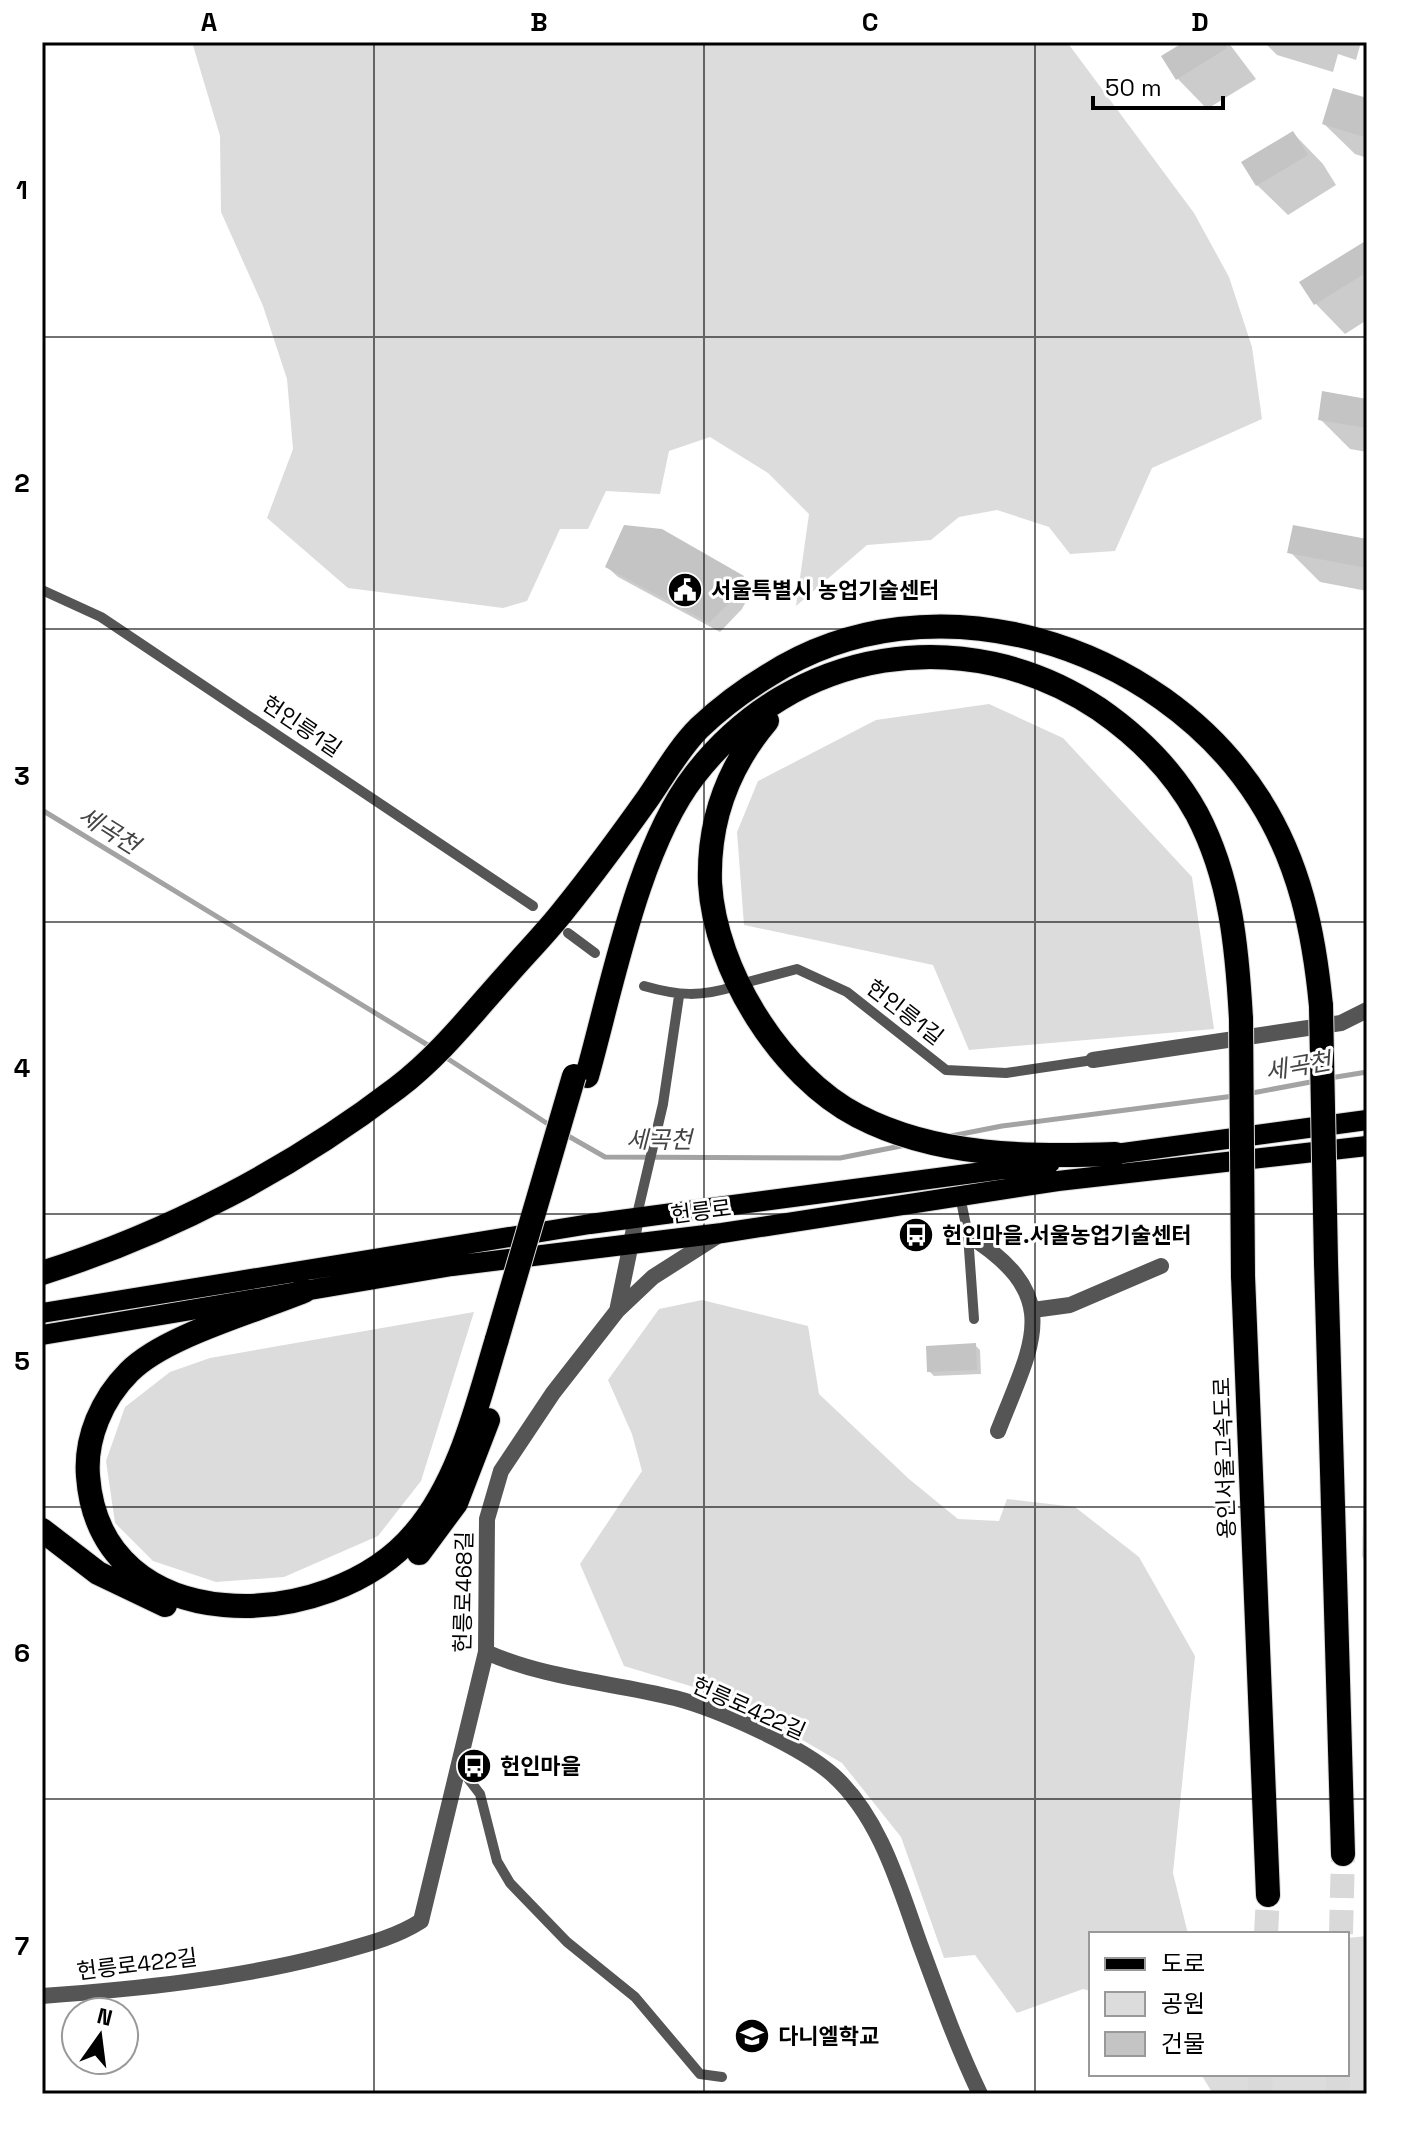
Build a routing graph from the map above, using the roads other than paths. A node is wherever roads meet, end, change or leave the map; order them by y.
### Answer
1 (42, 590) edge
2 (769, 675) junction
3 (798, 688) junction
4 (533, 906) dead end
5 (568, 933) dead end
6 (595, 953) dead end
7 (644, 986) dead end
8 (679, 996) junction
9 (1367, 1010) edge
10 (1093, 1060) joint
11 (581, 1076) junction
12 (1367, 1120) edge
13 (1367, 1146) edge
14 (1115, 1154) junction
15 (960, 1196) junction
16 (636, 1219) junction
17 (722, 1233) junction
18 (968, 1235) junction
19 (629, 1244) junction
20 (1161, 1266) dead end
21 (42, 1273) edge
22 (304, 1291) junction
23 (1033, 1310) junction
24 (617, 1311) junction
25 (42, 1313) edge
26 (974, 1319) dead end
27 (42, 1335) edge
28 (504, 1338) junction
29 (998, 1431) dead end
30 (42, 1530) edge
31 (486, 1652) junction
32 (460, 1768) junction
33 (1343, 1854) tunnel mouth
34 (1268, 1895) tunnel mouth
35 (421, 1921) joint
36 (42, 1996) edge
37 (722, 2077) dead end
38 (980, 2094) edge

1 - 4 lane, 헌인릉1길
2 - 11 highway
2 - 21 highway
2 - 33 highway, bridge
3 - 11 highway
3 - 14 highway
3 - 34 highway, 용인서울고속도로, bridge
5 - 6 lane
7 - 8 lane, 헌인릉1길
8 - 10 lane, 헌인릉1길
8 - 16 lane, 헌릉로
9 - 10 street
11 - 28 highway
12 - 14 main road, 헌릉로
13 - 15 main road, 헌릉로
14 - 16 main road, 헌릉로
15 - 17 main road, 헌릉로
15 - 18 lane
16 - 19 street, 헌릉로468길
16 - 25 main road, 헌릉로
17 - 19 main road, 헌릉로
17 - 24 street, 헌릉로468길
18 - 23 street
18 - 26 lane
19 - 22 main road, 헌릉로
19 - 24 street, 헌릉로468길
20 - 23 street
22 - 27 main road, 헌릉로
22 - 28 highway
23 - 29 street
24 - 31 street, 헌릉로468길
28 - 30 highway
31 - 32 street, 헌릉로468길
31 - 38 street, 헌릉로422길
32 - 35 street, 헌릉로468길
32 - 37 lane
35 - 36 street, 헌릉로422길

